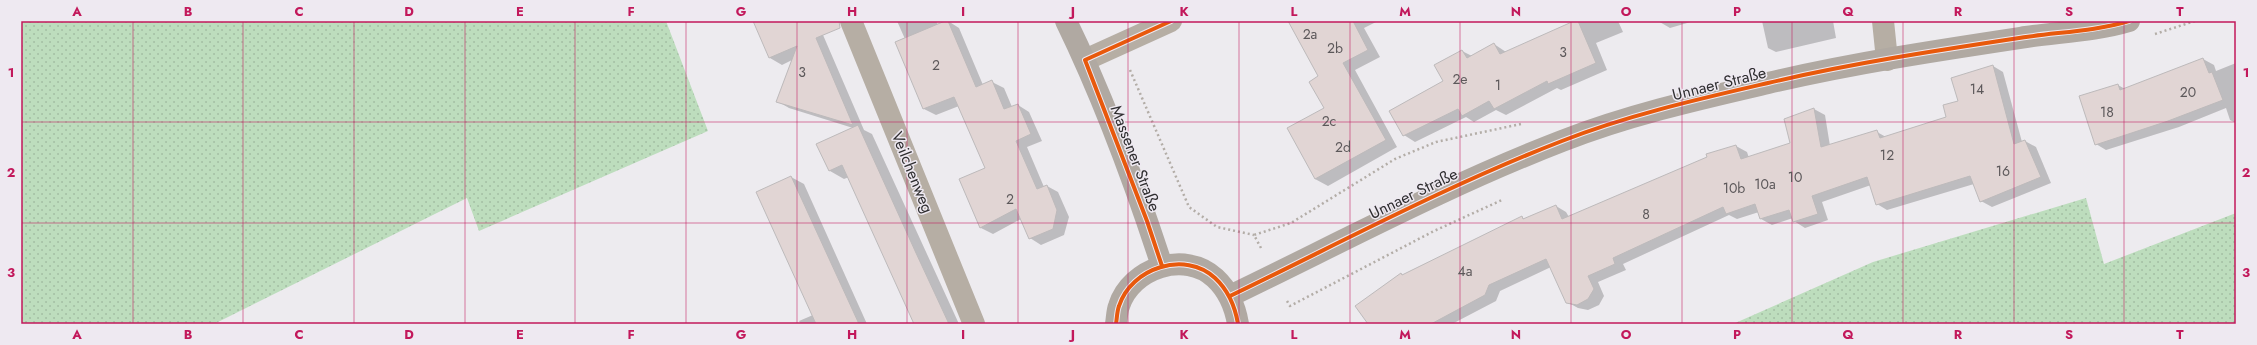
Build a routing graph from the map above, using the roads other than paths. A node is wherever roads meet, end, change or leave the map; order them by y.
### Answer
1 (851, 21) edge
2 (1066, 21) edge
3 (1171, 21) edge
4 (1882, 21) edge
5 (2129, 21) edge
6 (1085, 60) junction
7 (1887, 60) junction
8 (1162, 266) junction
9 (1230, 296) junction
10 (974, 324) edge
11 (1116, 324) edge
12 (1238, 324) edge

1 - 10 street, Veilchenweg
2 - 6 main road, Massener Straße
3 - 6 street
4 - 7 street
5 - 7 main road, Unnaer Straße
6 - 8 main road, Massener Straße
7 - 9 main road, Unnaer Straße
8 - 9 main road
8 - 11 main road
9 - 12 main road

